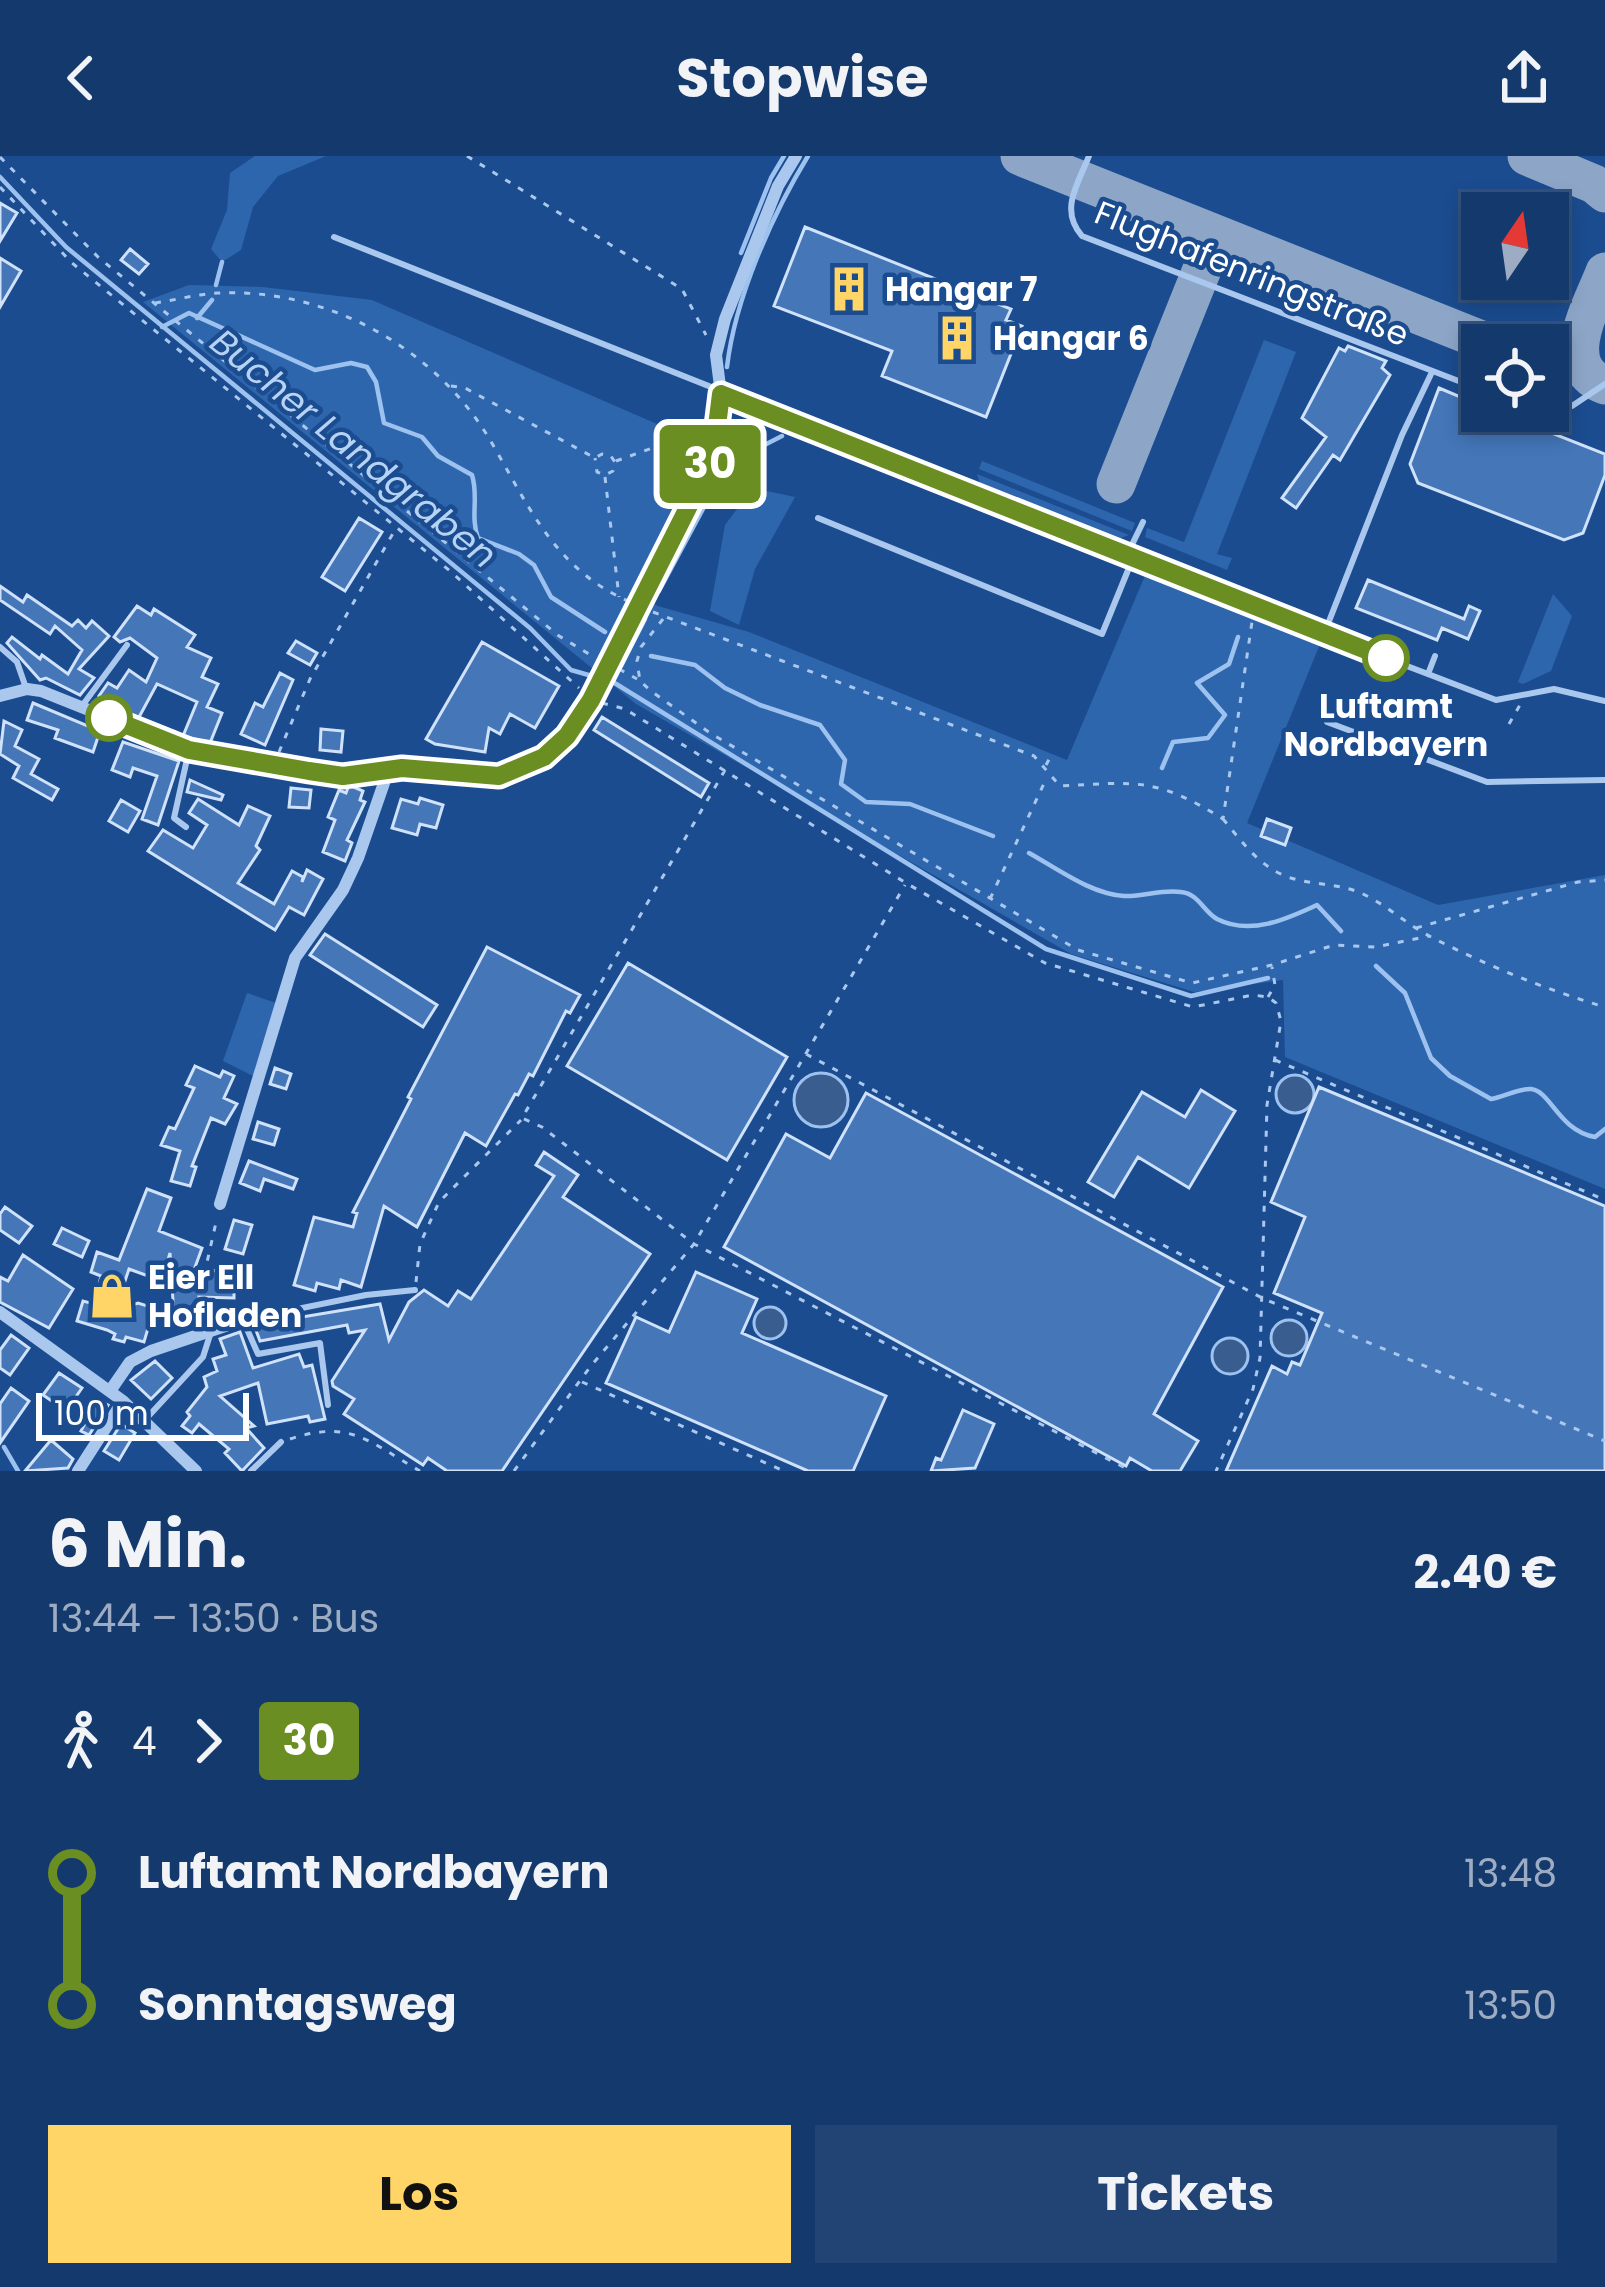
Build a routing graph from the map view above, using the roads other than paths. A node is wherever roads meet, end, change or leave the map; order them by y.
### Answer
1 (796, 156) edge
2 (1089, 156) edge
3 (334, 237) dead end
4 (1432, 371) junction
5 (1461, 382) edge
6 (1605, 384) edge
7 (721, 394) junction
8 (1569, 406) edge
9 (818, 518) dead end
10 (1142, 522) dead end
11 (1130, 556) junction
12 (1324, 634) junction
13 (127, 645) dead end
14 (0, 647) edge
15 (1436, 656) dead end
16 (1428, 674) junction
17 (26, 689) junction
18 (0, 697) edge
19 (1605, 701) edge
20 (82, 706) junction
21 (1327, 722) dead end
22 (189, 750) junction
23 (385, 770) junction
24 (1605, 780) edge
25 (186, 827) dead end
26 (220, 1204) road end
27 (415, 1290) road end
28 (0, 1312) edge
29 (244, 1320) junction
30 (208, 1329) junction
31 (110, 1390) junction
32 (123, 1401) junction
33 (328, 1405) dead end
34 (144, 1421) junction
35 (281, 1442) road end
36 (78, 1471) edge
37 (196, 1471) edge
38 (251, 1471) edge

1 - 7 street
2 - 4 lane, Flughafenringstraße
3 - 7 lane
4 - 5 lane, Flughafenringstraße
4 - 12 lane
6 - 8 lane
7 - 11 lane
7 - 23 street
9 - 11 lane
10 - 11 lane
11 - 12 lane
12 - 16 lane
13 - 20 lane
14 - 17 lane
15 - 16 lane
16 - 19 lane
17 - 18 street
17 - 20 street
20 - 22 street
21 - 24 lane
22 - 23 street
22 - 25 lane
23 - 26 street
27 - 29 lane
28 - 31 street
29 - 30 street
29 - 33 lane
30 - 31 street
30 - 34 lane
31 - 32 street
32 - 34 street
32 - 36 street
34 - 37 street
35 - 38 lane

